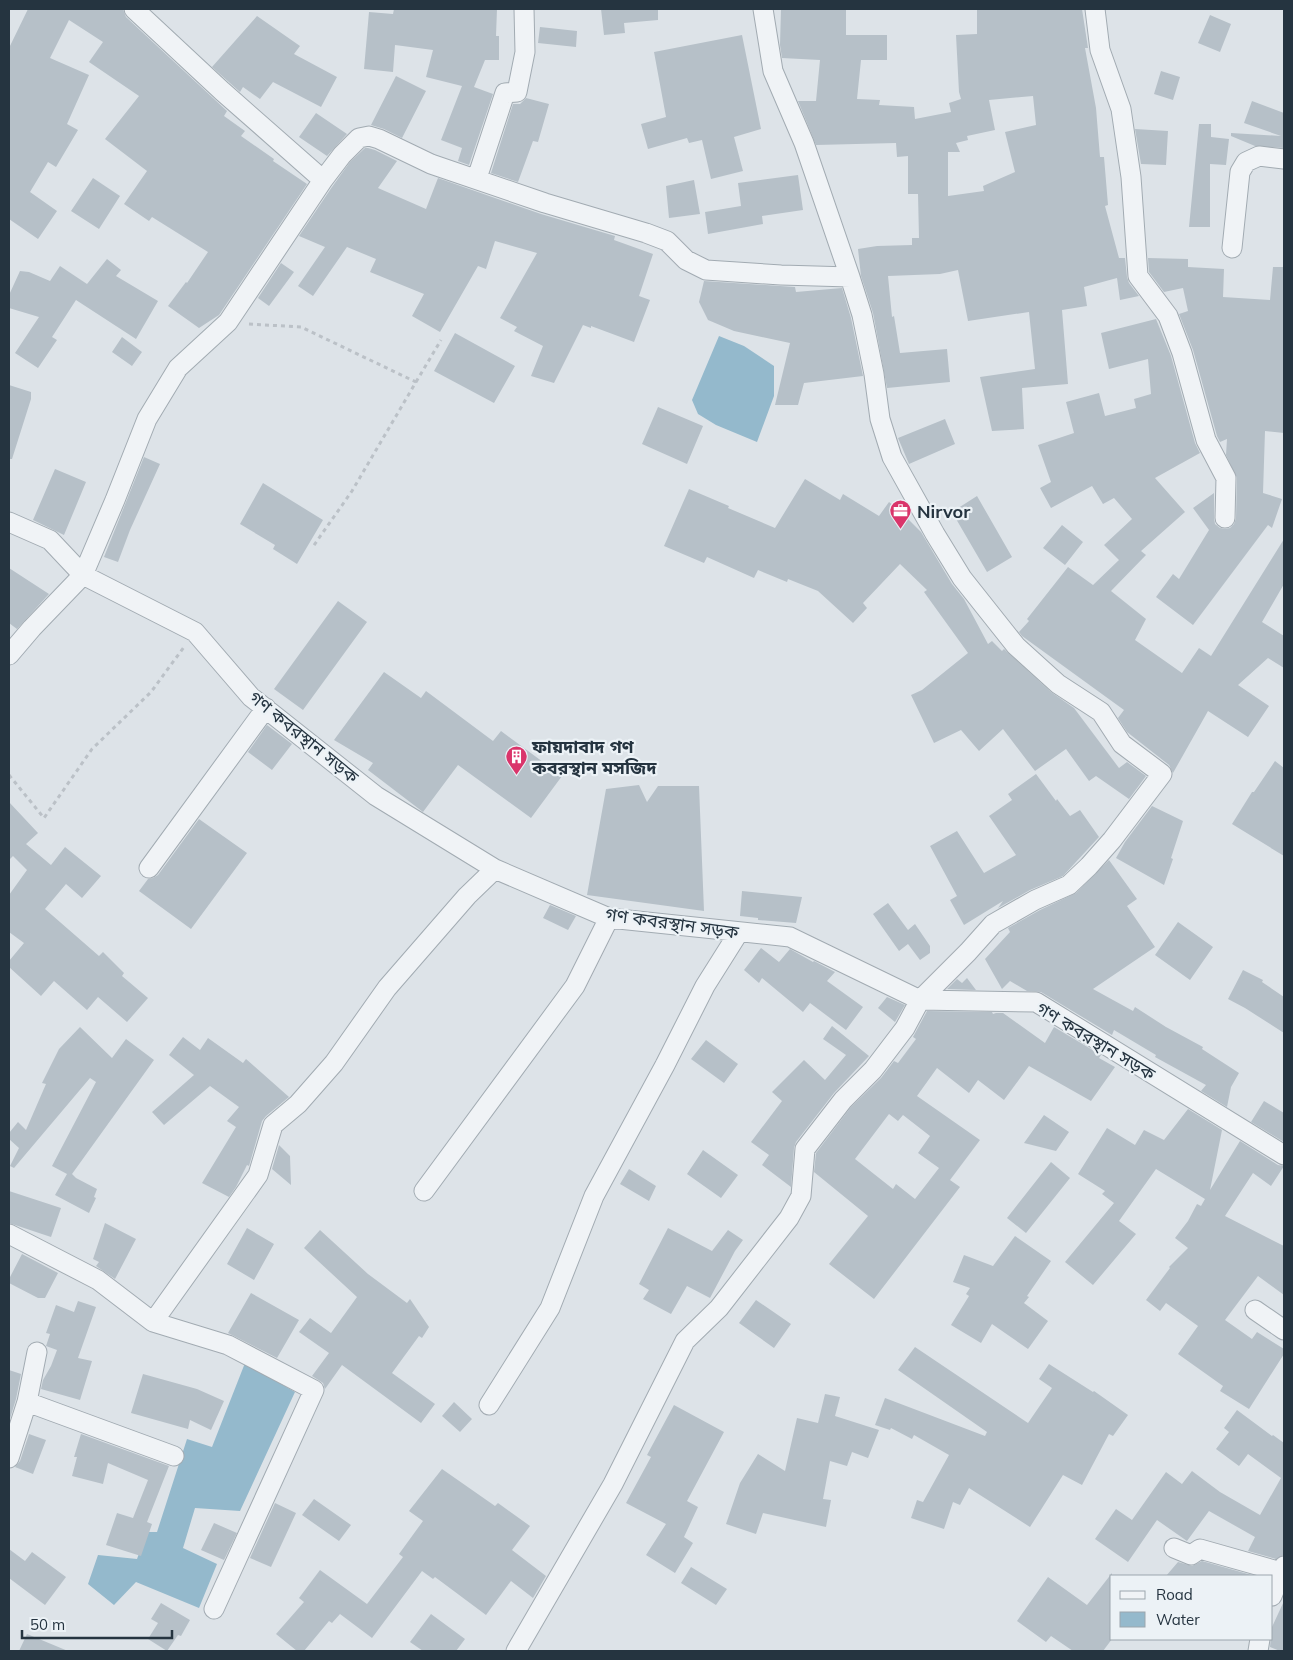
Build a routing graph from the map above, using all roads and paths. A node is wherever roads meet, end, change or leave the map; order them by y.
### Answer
1 (134, 9) edge
2 (524, 9) edge
3 (763, 9) edge
4 (1095, 9) edge
5 (1284, 159) edge
6 (477, 178) junction
7 (323, 180) junction
8 (1232, 248) dead end
9 (850, 277) junction
10 (228, 322) junction
11 (441, 340) dead end
12 (416, 382) junction
13 (1225, 518) dead end
14 (9, 522) edge
15 (312, 548) dead end
16 (82, 575) junction
17 (195, 632) junction
18 (9, 655) edge
19 (266, 708) junction
20 (9, 775) edge
21 (149, 868) dead end
22 (495, 870) junction
23 (609, 918) junction
24 (740, 932) junction
25 (920, 1000) junction
26 (1284, 1155) edge
27 (424, 1190) dead end
28 (9, 1234) edge
29 (1255, 1310) dead end
30 (153, 1322) junction
31 (1284, 1330) edge
32 (37, 1352) dead end
33 (27, 1402) junction
34 (489, 1405) dead end
35 (174, 1456) dead end
36 (9, 1458) edge
37 (1174, 1548) dead end
38 (1283, 1569) edge
39 (1273, 1594) edge
40 (214, 1609) dead end
41 (516, 1651) edge

1 - 7 street
2 - 6 street
3 - 9 street
4 - 13 street
5 - 8 street
6 - 7 street
6 - 9 street
7 - 10 street
9 - 25 street
10 - 12 path
10 - 16 street
11 - 12 path
12 - 15 path
14 - 16 street, গণ কবরস্থান সড়ক
16 - 17 street, গণ কবরস্থান সড়ক
16 - 18 street
17 - 19 street, গণ কবরস্থান সড়ক
17 - 20 path
19 - 21 street
19 - 22 street, গণ কবরস্থান সড়ক
22 - 23 street, গণ কবরস্থান সড়ক
22 - 30 street
23 - 24 street, গণ কবরস্থান সড়ক
23 - 27 street
24 - 25 street, গণ কবরস্থান সড়ক
24 - 34 street
25 - 26 street, গণ কবরস্থান সড়ক
25 - 41 street
28 - 30 street
29 - 31 street
30 - 40 street
32 - 33 street
33 - 35 street
33 - 36 street
37 - 38 street
38 - 39 street

